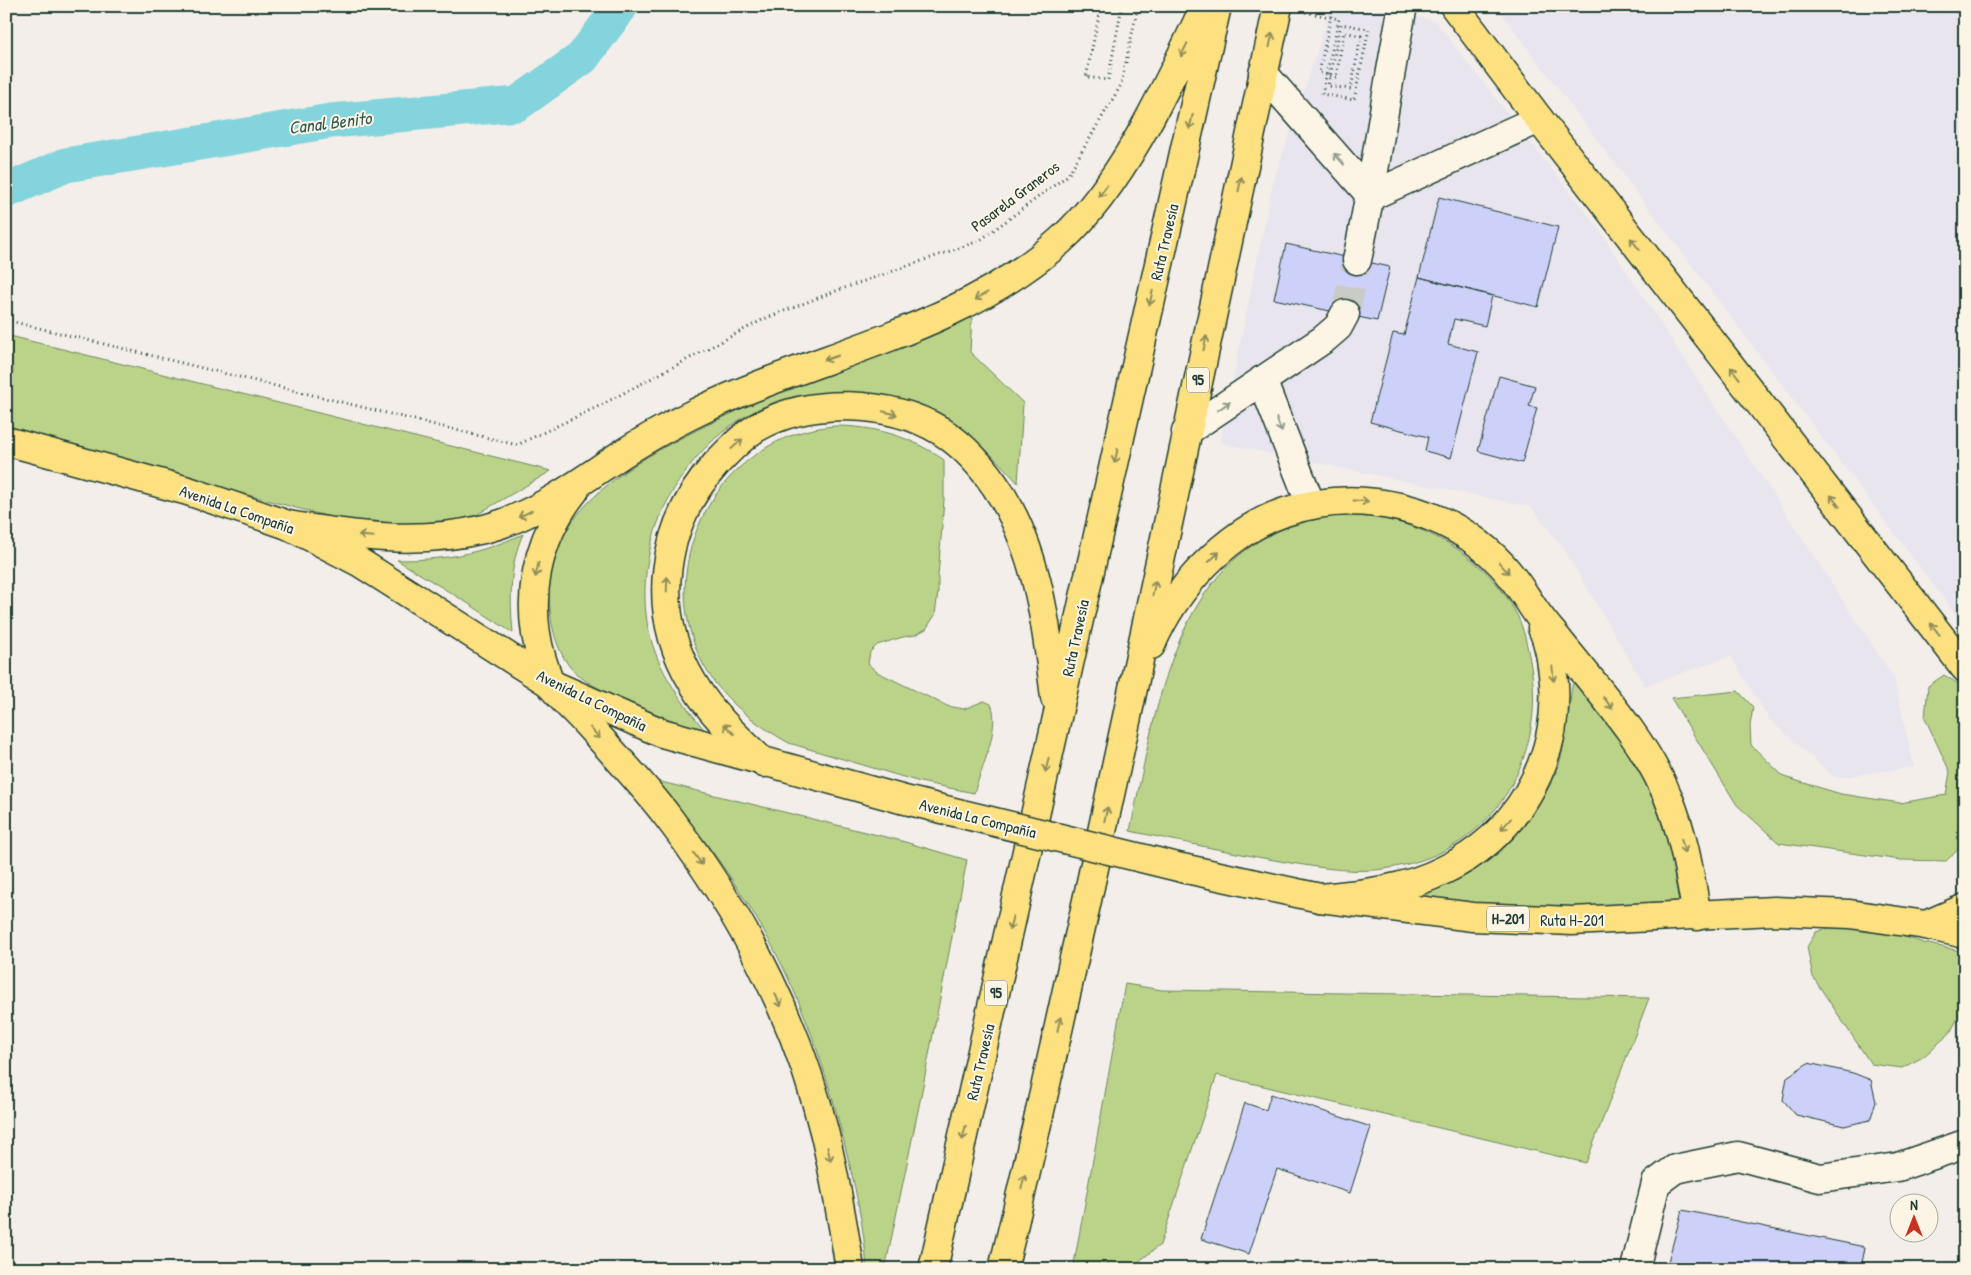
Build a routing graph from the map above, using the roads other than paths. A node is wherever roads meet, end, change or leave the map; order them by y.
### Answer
1 (1205, 6) edge
2 (1217, 6) edge
3 (1277, 6) edge
4 (1403, 6) edge
5 (1454, 6) edge
6 (1264, 73) junction
7 (1539, 120) junction
8 (1371, 196) junction
9 (1357, 260) tunnel mouth
10 (1345, 314) tunnel mouth
11 (1262, 380) junction
12 (1186, 432) junction
13 (6, 441) edge
14 (582, 482) junction
15 (1311, 505) junction
16 (288, 525) junction
17 (1535, 610) junction
18 (1965, 668) edge
19 (551, 684) junction
20 (1134, 687) junction
21 (1058, 717) junction
22 (764, 762) junction
23 (1182, 868) joint
24 (1320, 898) junction
25 (1965, 908) edge
26 (1697, 916) junction
27 (1926, 925) junction
28 (1965, 934) edge
29 (1965, 1144) edge
30 (850, 1269) edge
31 (933, 1269) edge
32 (1002, 1269) edge
33 (1635, 1269) edge

1 -> 14 main road
2 -> 21 main road, Ruta Travesía / 95
6 -> 3 main road, 95
4 - 8 lane
5 - 7 main road
8 -> 6 lane
12 -> 6 main road, 95
7 - 8 lane
18 -> 7 main road
8 - 9 lane
10 - 11 lane
12 -> 11 lane
11 -> 15 lane
20 -> 12 main road, 95
13 - 16 main road, Avenida La Compañía
14 -> 16 main road
14 -> 19 main road
15 -> 17 main road
20 -> 15 main road
16 - 19 main road, Avenida La Compañía
17 -> 24 main road
17 -> 26 main road
19 - 22 main road, Avenida La Compañía
19 -> 30 main road
32 -> 20 main road, 95
22 -> 21 main road
21 -> 31 main road, Ruta Travesía / 95
22 - 23 main road, Avenida La Compañía, bridge
23 - 24 main road, Ruta H-201 / H-201
24 - 26 main road, Ruta H-201 / H-201
25 - 27 main road
26 - 27 main road, Ruta H-201 / H-201
27 - 28 main road, Ruta H-201 / H-201
29 - 33 lane

